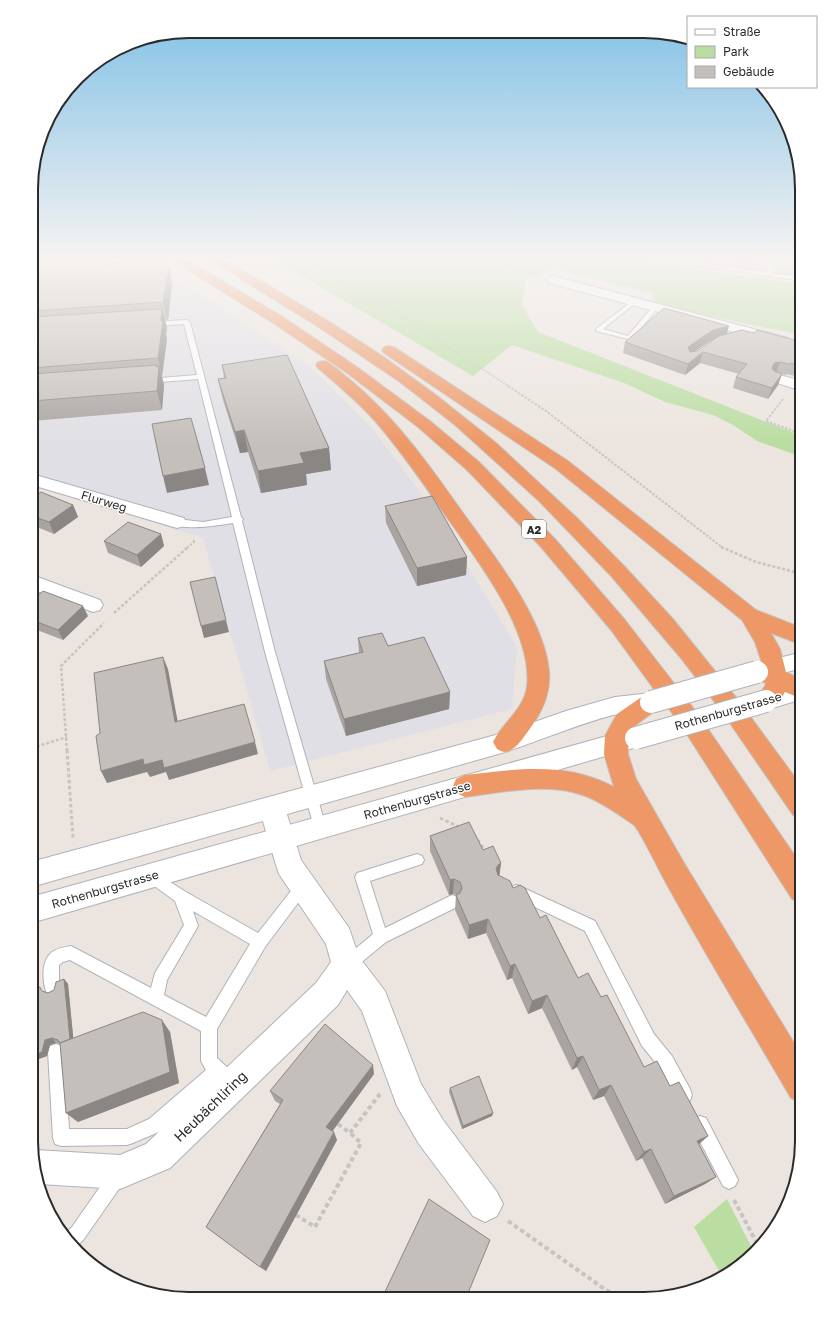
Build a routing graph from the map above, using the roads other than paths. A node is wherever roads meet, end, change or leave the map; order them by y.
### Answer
1 (262, 321) edge
2 (280, 321) edge
3 (320, 321) edge
4 (330, 321) edge
5 (609, 321) edge
6 (644, 321) edge
7 (703, 321) edge
8 (148, 324) edge
9 (794, 344) edge
10 (200, 377) junction
11 (776, 378) edge
12 (139, 382) edge
13 (795, 384) edge
14 (38, 481) edge
15 (238, 519) junction
16 (176, 522) joint
17 (38, 584) edge
18 (93, 605) dead end
19 (749, 615) junction
20 (795, 634) edge
21 (795, 665) edge
22 (771, 684) junction
23 (795, 689) edge
24 (651, 702) joint
25 (623, 727) junction
26 (506, 742) junction
27 (465, 786) junction
28 (311, 796) junction
29 (795, 797) edge
30 (272, 808) junction
31 (646, 820) junction
32 (320, 827) junction
33 (280, 838) junction
34 (417, 860) dead end
35 (38, 873) edge
36 (151, 876) junction
37 (795, 879) edge
38 (502, 885) edge
39 (304, 886) junction
40 (181, 897) junction
41 (452, 902) dead end
42 (38, 908) edge
43 (381, 937) junction
44 (260, 942) junction
45 (347, 965) junction
46 (52, 989) edge
47 (156, 998) junction
48 (209, 1027) junction
49 (56, 1052) dead end
50 (795, 1074) edge
51 (225, 1077) junction
52 (40, 1167) edge
53 (120, 1172) junction
54 (730, 1180) road end
55 (485, 1204) road end
56 (74, 1238) edge

1 - 26 highway
2 - 37 highway, A2
3 - 29 highway, A2
4 - 19 highway
5 - 6 lane
7 - 9 main road
8 - 10 lane
10 - 12 lane
10 - 15 lane
11 - 13 main road
14 - 16 main road, Flurweg
15 - 16 lane
15 - 28 lane
17 - 18 main road
19 - 20 highway
19 - 22 highway
21 - 22 main road, Rothenburgstrasse
22 - 23 main road, Rothenburgstrasse
22 - 24 main road, Rothenburgstrasse, bridge
22 - 25 main road, Rothenburgstrasse, bridge
24 - 25 highway
25 - 26 main road, Rothenburgstrasse
25 - 27 main road, Rothenburgstrasse
25 - 31 highway
26 - 28 main road, Rothenburgstrasse
27 - 31 highway
27 - 32 main road, Rothenburgstrasse
28 - 30 main road, Rothenburgstrasse
28 - 32 lane
30 - 33 main road
30 - 35 main road, Rothenburgstrasse
31 - 50 highway
32 - 33 main road, Rothenburgstrasse
33 - 36 main road, Rothenburgstrasse
33 - 39 main road
34 - 43 lane
36 - 40 lane
36 - 42 main road, Rothenburgstrasse
38 - 54 lane
39 - 44 lane
39 - 45 main road
40 - 44 lane
40 - 47 lane
41 - 43 lane
43 - 45 lane
44 - 48 lane
45 - 51 main road, Heubächliring
45 - 55 main road
46 - 47 lane
47 - 48 lane
48 - 51 lane
49 - 51 lane
51 - 53 main road, Heubächliring
52 - 53 main road, Heubächliring
53 - 56 lane

